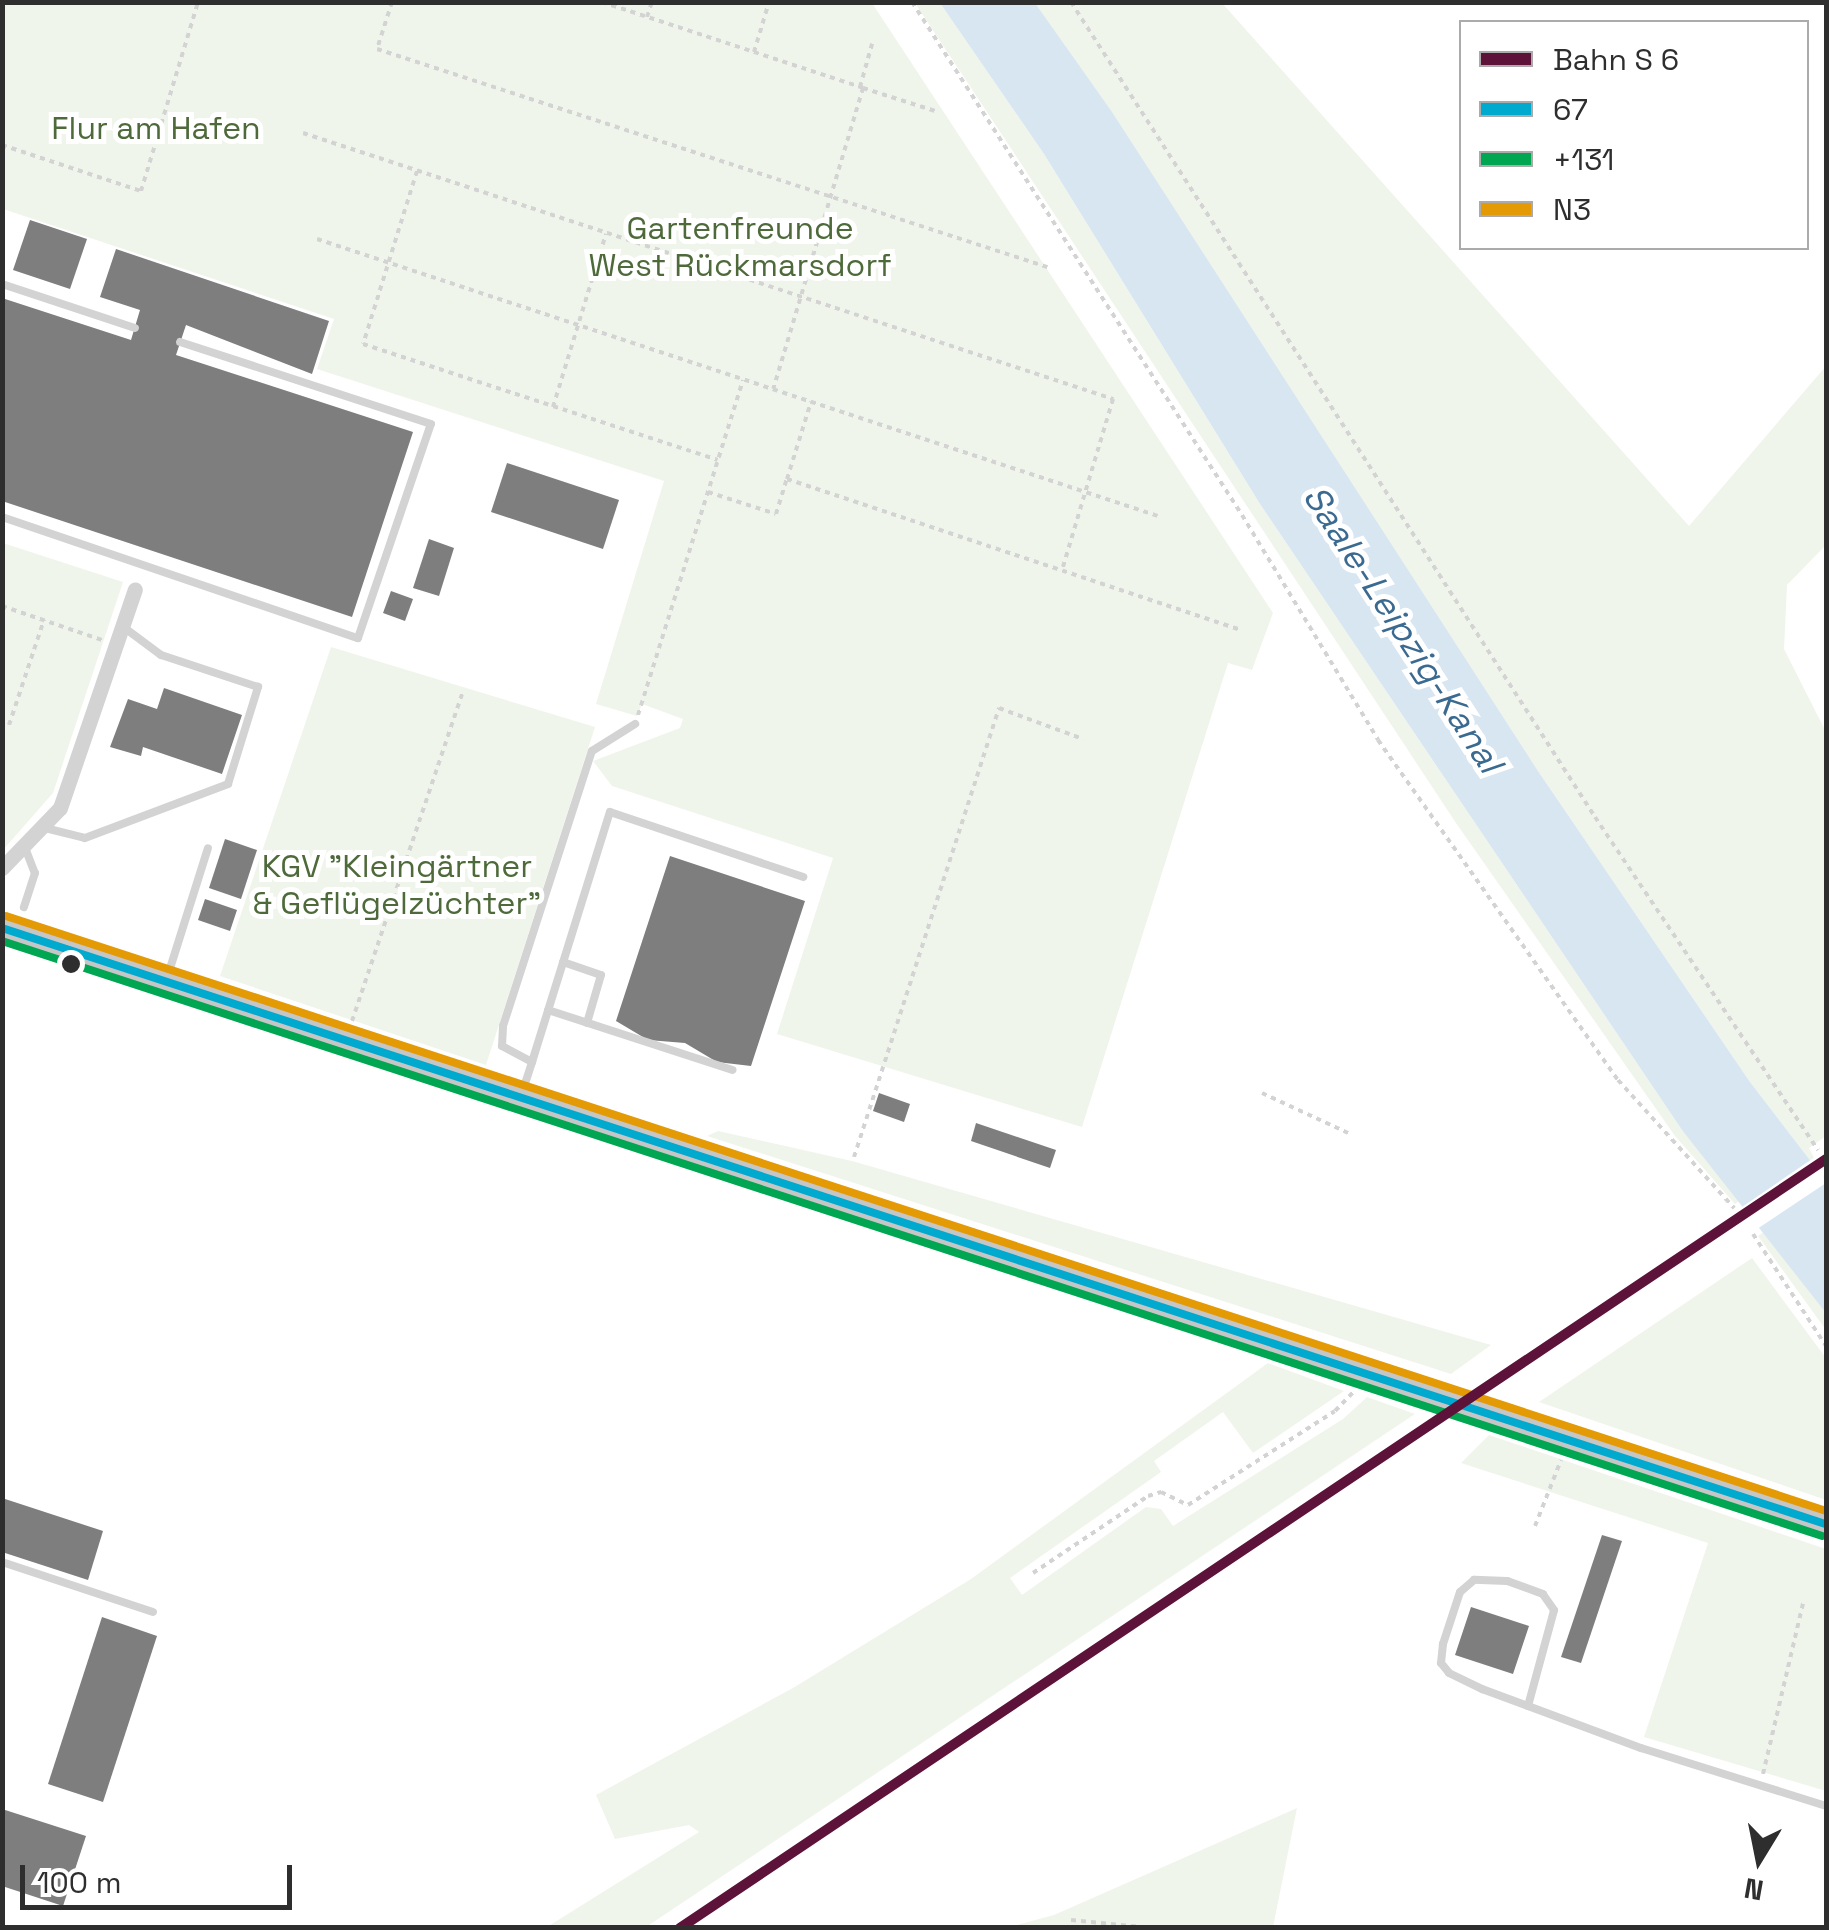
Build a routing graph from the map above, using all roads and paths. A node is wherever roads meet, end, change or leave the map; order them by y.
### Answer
1 (198, 2) edge
2 (392, 2) edge
3 (602, 2) edge
4 (652, 2) edge
5 (770, 2) edge
6 (912, 2) edge
7 (1072, 2) edge
8 (648, 17) junction
9 (872, 44) dead end
10 (754, 52) junction
11 (862, 87) junction
12 (938, 112) dead end
13 (303, 134) dead end
14 (2, 145) edge
15 (417, 171) junction
16 (830, 197) junction
17 (606, 233) junction
18 (317, 240) dead end
19 (388, 263) junction
20 (1047, 267) dead end
21 (2, 284) edge
22 (800, 296) junction
23 (578, 325) junction
24 (135, 328) dead end
25 (180, 342) dead end
26 (744, 379) junction
27 (773, 388) junction
28 (812, 402) junction
29 (554, 406) junction
30 (718, 460) junction
31 (787, 479) junction
32 (708, 492) junction
33 (1085, 492) junction
34 (1158, 516) dead end
35 (2, 517) edge
36 (1062, 570) junction
37 (135, 589) dead end
38 (2, 606) edge
39 (44, 620) junction
40 (122, 626) junction
41 (1239, 628) dead end
42 (116, 645) junction
43 (463, 692) dead end
44 (9, 724) dead end
45 (636, 724) joint
46 (1084, 739) dead end
47 (42, 827) junction
48 (24, 845) junction
49 (208, 848) dead end
50 (2, 868) edge
51 (803, 876) dead end
52 (24, 906) dead end
53 (2, 928) edge
54 (563, 962) junction
55 (166, 982) junction
56 (548, 1010) junction
57 (587, 1023) junction
58 (346, 1040) junction
59 (532, 1062) junction
60 (734, 1070) dead end
61 (1262, 1093) dead end
62 (521, 1097) junction
63 (1348, 1133) dead end
64 (1818, 1150) dead end
65 (854, 1156) dead end
66 (1734, 1208) dead end
67 (1753, 1234) dead end
68 (1826, 1346) edge
69 (1364, 1373) junction
70 (1563, 1456) dead end
71 (1826, 1524) edge
72 (1535, 1526) dead end
73 (2, 1562) edge
74 (1033, 1572) dead end
75 (1804, 1603) dead end
76 (154, 1612) dead end
77 (1528, 1706) junction
78 (1760, 1788) junction
79 (1826, 1806) edge
80 (1072, 1920) dead end
81 (1152, 1928) edge

1 - 14 path
2 - 16 path
3 - 8 path
4 - 8 path
5 - 10 path
6 - 66 path
7 - 64 path
8 - 10 path
9 - 11 path
10 - 11 path
11 - 12 path
11 - 16 path
13 - 15 path
15 - 17 path
15 - 19 path
16 - 20 path
16 - 22 path
17 - 22 path
17 - 23 path
18 - 19 path
19 - 23 path
19 - 29 path
21 - 24 lane
22 - 27 path
22 - 33 path
23 - 26 path
23 - 29 path
25 - 35 lane
26 - 27 path
26 - 30 path
27 - 28 path
28 - 31 path
28 - 33 path
29 - 30 path
30 - 32 path
31 - 32 path
31 - 36 path
32 - 45 path
33 - 34 path
33 - 36 path
36 - 41 path
37 - 40 street
38 - 39 path
39 - 42 path
39 - 44 path
40 - 42 street
40 - 47 lane
42 - 47 street
43 - 58 path
45 - 59 lane
46 - 65 path
47 - 48 street
48 - 50 street
48 - 52 lane
49 - 55 lane
51 - 54 lane
53 - 55 main road
54 - 56 lane
54 - 57 lane
55 - 58 main road
56 - 57 lane
56 - 59 lane
57 - 60 lane
58 - 62 main road
59 - 62 lane
61 - 63 path
62 - 69 main road
67 - 68 path
69 - 71 main road
69 - 74 path
70 - 72 path
73 - 76 lane
75 - 78 path
77 - 77 lane
77 - 78 lane
78 - 79 lane
80 - 81 path

